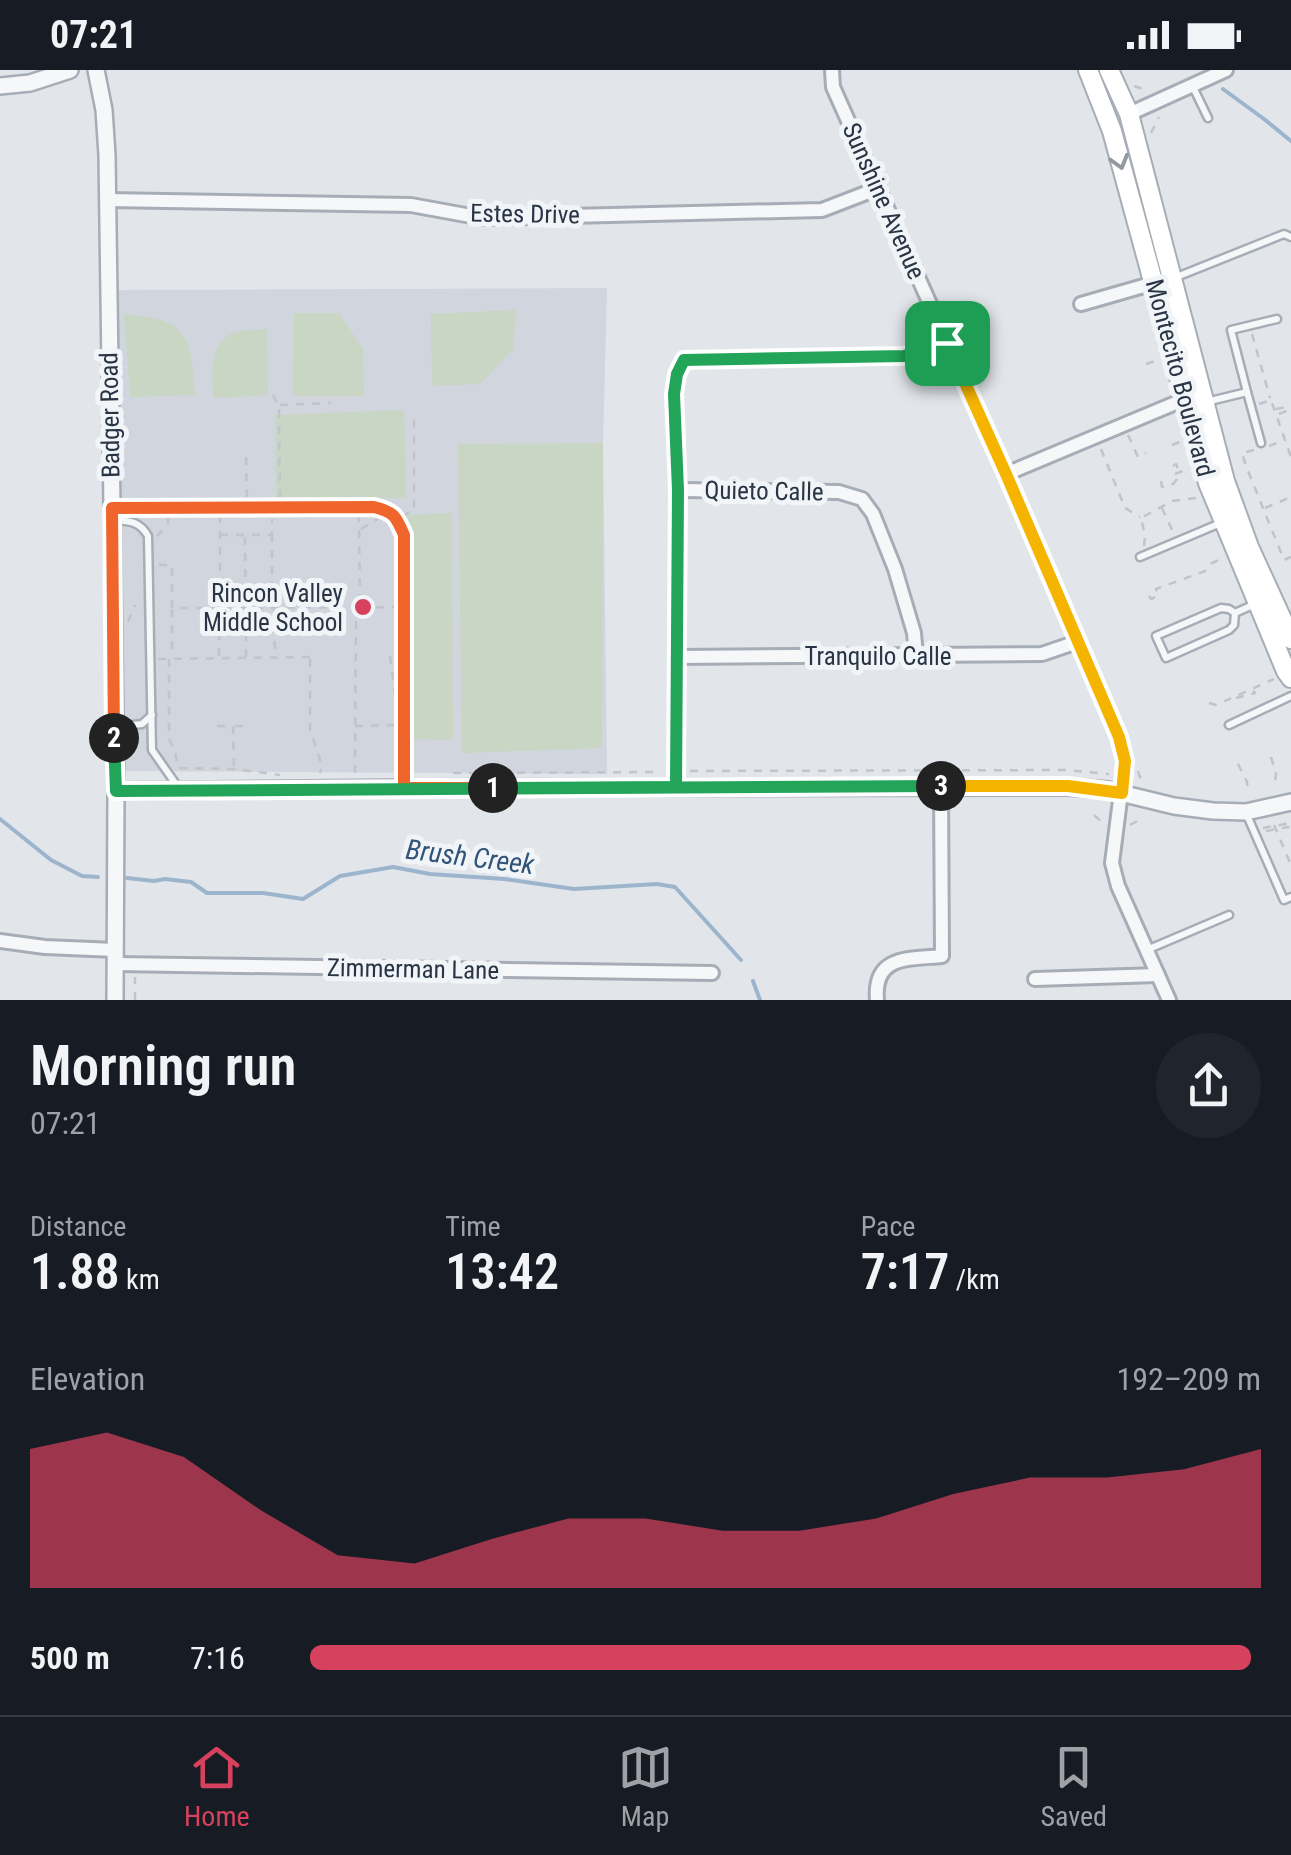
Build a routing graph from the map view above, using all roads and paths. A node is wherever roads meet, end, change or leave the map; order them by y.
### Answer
1 (70, 70) edge
2 (96, 70) edge
3 (832, 70) edge
4 (1088, 70) edge
5 (1109, 70) edge
6 (1226, 70) edge
7 (1129, 84) dead end
8 (0, 86) edge
9 (1193, 86) junction
10 (1146, 90) dead end
11 (1129, 114) junction
12 (1159, 117) dead end
13 (1208, 118) dead end
14 (1148, 139) dead end
15 (879, 188) junction
16 (107, 200) junction
17 (1291, 238) edge
18 (1173, 278) junction
19 (1154, 283) junction
20 (1081, 304) dead end
21 (1277, 319) dead end
22 (1250, 326) junction
23 (947, 343) junction
24 (1246, 392) junction
25 (273, 394) dead end
26 (1198, 398) junction
27 (1271, 400) junction
28 (330, 403) dead end
29 (278, 405) junction
30 (1252, 407) junction
31 (1291, 408) edge
32 (414, 412) dead end
33 (1276, 412) junction
34 (1124, 425) junction
35 (1183, 440) dead end
36 (1286, 440) junction
37 (1260, 443) dead end
38 (1172, 444) dead end
39 (1232, 447) dead end
40 (1101, 448) dead end
41 (1146, 453) dead end
42 (1242, 454) junction
43 (248, 456) dead end
44 (1291, 457) edge
45 (1174, 466) dead end
46 (1006, 474) junction
47 (1161, 481) dead end
48 (678, 490) junction
49 (1291, 497) edge
50 (1196, 498) dead end
51 (280, 500) dead end
52 (247, 501) dead end
53 (168, 507) junction
54 (359, 507) junction
55 (1162, 507) junction
56 (1264, 509) junction
57 (112, 514) junction
58 (220, 514) dead end
59 (272, 514) dead end
60 (383, 516) dead end
61 (1141, 518) junction
62 (397, 520) junction
63 (1224, 522) junction
64 (359, 530) junction
65 (1173, 532) dead end
66 (220, 535) junction
67 (245, 535) junction
68 (272, 535) junction
69 (158, 550) dead end
70 (1291, 557) edge
71 (1140, 558) joint
72 (1220, 560) dead end
73 (158, 565) dead end
74 (1149, 596) dead end
75 (1257, 603) junction
76 (135, 605) dead end
77 (171, 605) junction
78 (246, 607) junction
79 (273, 607) junction
80 (358, 607) junction
81 (404, 607) junction
82 (220, 608) junction
83 (1236, 613) junction
84 (1287, 618) edge
85 (128, 622) dead end
86 (1291, 639) edge
87 (1077, 642) junction
88 (390, 656) dead end
89 (916, 656) junction
90 (676, 657) junction
91 (220, 658) junction
92 (246, 658) junction
93 (274, 658) junction
94 (158, 659) dead end
95 (170, 659) junction
96 (1283, 678) edge
97 (1291, 696) edge
98 (1208, 703) dead end
99 (404, 708) junction
100 (152, 715) junction
101 (398, 725) dead end
102 (1228, 725) dead end
103 (217, 726) dead end
104 (233, 726) junction
105 (250, 726) dead end
106 (355, 726) junction
107 (114, 727) junction
108 (1271, 758) dead end
109 (1238, 764) dead end
110 (1137, 768) dead end
111 (234, 769) junction
112 (688, 771) dead end
113 (664, 772) dead end
114 (1114, 772) dead end
115 (355, 774) dead end
116 (450, 774) dead end
117 (280, 775) dead end
118 (319, 775) dead end
119 (1146, 780) dead end
120 (941, 786) junction
121 (676, 787) junction
122 (404, 788) junction
123 (1274, 788) dead end
124 (116, 791) junction
125 (180, 791) junction
126 (1248, 792) dead end
127 (1122, 793) junction
128 (1291, 802) edge
129 (1246, 812) junction
130 (1094, 816) dead end
131 (1139, 820) dead end
132 (1102, 824) dead end
133 (1130, 825) dead end
134 (1275, 827) junction
135 (1290, 827) edge
136 (1255, 830) junction
137 (1291, 865) edge
138 (1291, 897) edge
139 (1230, 915) dead end
140 (0, 941) edge
141 (1148, 950) junction
142 (115, 957) junction
143 (135, 965) junction
144 (712, 973) dead end
145 (1158, 975) junction
146 (1034, 979) dead end
147 (116, 1000) edge
148 (135, 1000) edge
149 (877, 1000) edge
150 (1169, 1000) edge

1 - 8 street
2 - 16 street, Badger Road
3 - 15 street, Sunshine Avenue
4 -> 19 main road, Montecito Boulevard
5 - 11 main road, Montecito Boulevard
6 - 9 street
7 - 10 path
9 - 11 street
9 - 13 lane
11 - 18 main road, Montecito Boulevard
12 - 14 path
15 - 16 street, Estes Drive
15 - 23 street, Sunshine Avenue
16 - 57 street, Badger Road
17 - 18 lane
18 - 26 main road, Montecito Boulevard
19 - 20 street
19 - 26 main road, Montecito Boulevard
21 - 22 lane
22 - 24 lane
22 - 27 path
23 - 46 street, Sunshine Avenue
23 - 48 street
24 - 26 lane
24 - 30 lane
25 - 29 path
26 - 34 street
26 - 63 main road, Montecito Boulevard
26 - 84 main road, Montecito Boulevard
27 - 30 path
27 - 33 path
28 - 29 path
29 - 51 path
30 - 37 lane
31 - 33 path
32 - 62 path
33 - 36 path
34 - 41 path
34 - 46 street
35 - 38 path
36 - 42 path
36 - 44 path
39 - 42 path
40 - 61 path
42 - 56 path
43 - 52 path
45 - 47 path
46 - 87 street, Sunshine Avenue
48 - 89 street, Quieto Calle
48 - 90 street
49 - 56 path
50 - 55 path
53 - 54 lane
53 - 57 lane
53 - 69 path
54 - 62 lane
54 - 64 path
55 - 61 path
55 - 65 path
56 - 70 path
57 - 100 lane
57 - 107 street, Badger Road
58 - 66 path
59 - 68 path
60 - 64 path
61 - 71 path
62 - 81 lane
63 - 71 lane
63 - 75 main road, Montecito Boulevard
64 - 80 path
66 - 67 path
66 - 82 path
67 - 68 path
67 - 78 path
68 - 79 path
72 - 74 path
73 - 77 path
75 - 83 lane
75 - 96 main road, Montecito Boulevard
76 - 85 path
77 - 82 path
77 - 95 path
78 - 79 path
78 - 82 path
78 - 92 path
79 - 80 path
79 - 93 path
80 - 81 path
80 - 106 path
81 - 99 lane
82 - 91 path
83 - 83 lane
84 - 86 main road, Montecito Boulevard
87 - 89 street, Tranquilo Calle
87 - 127 street, Sunshine Avenue
88 - 99 path
89 - 90 street, Tranquilo Calle
90 - 121 street
91 - 92 path
91 - 95 path
92 - 93 path
93 - 118 path
94 - 95 path
95 - 111 path
96 - 98 path
97 - 102 lane
99 - 122 lane
100 - 107 lane
100 - 125 lane
101 - 106 path
103 - 104 path
104 - 105 path
104 - 111 path
106 - 115 path
107 - 124 street, Badger Road
108 - 123 path
109 - 126 path
110 - 119 path
111 - 117 path
112 - 114 path
113 - 116 path
120 - 121 street
120 - 127 street
120 - 149 street
121 - 122 street
122 - 125 street
124 - 125 street
124 - 142 street, Badger Road
127 - 129 street
127 - 141 street, Sunshine Avenue
128 - 129 street
129 - 136 lane
130 - 132 path
131 - 133 path
134 - 135 path
134 - 136 path
134 - 137 path
136 - 138 lane
139 - 141 lane
140 - 142 street, Zimmerman Lane
141 - 145 street, Sunshine Avenue
142 - 143 street, Zimmerman Lane
142 - 147 street, Badger Road
143 - 144 street, Zimmerman Lane
143 - 148 path
145 - 146 street
145 - 150 street, Sunshine Avenue

